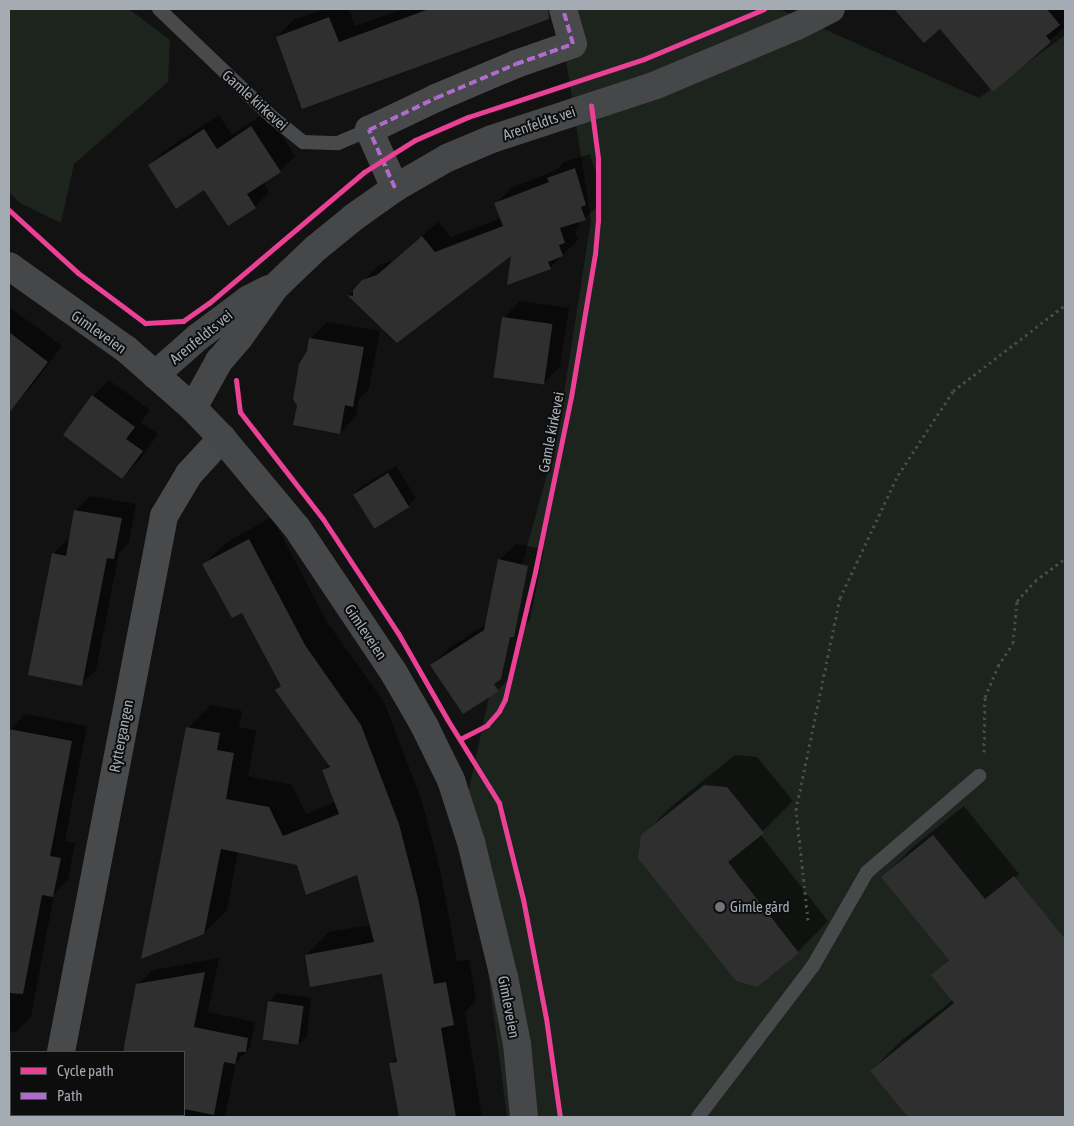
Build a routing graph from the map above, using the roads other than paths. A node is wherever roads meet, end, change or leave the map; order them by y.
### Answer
1 (159, 9) edge
2 (563, 9) edge
3 (831, 9) edge
4 (368, 130) junction
5 (395, 188) junction
6 (9, 266) edge
7 (275, 287) junction
8 (155, 375) junction
9 (193, 408) junction
10 (222, 438) junction
11 (979, 776) road end
12 (61, 1051) edge
13 (524, 1117) edge
14 (698, 1117) edge

1 - 4 lane, Gamle kirkevei
2 - 4 street, Gamle kirkevei
3 - 5 street, Arenfeldts vei
4 - 5 street
5 - 7 street, Arenfeldts vei
6 - 8 street, Gimleveien
7 - 8 street, Arenfeldts vei
7 - 9 street, Arenfeldts vei
8 - 9 street, Gimleveien
9 - 10 street, Gimleveien
10 - 12 street, Ryttergangen
10 - 13 street, Gimleveien
11 - 14 lane

